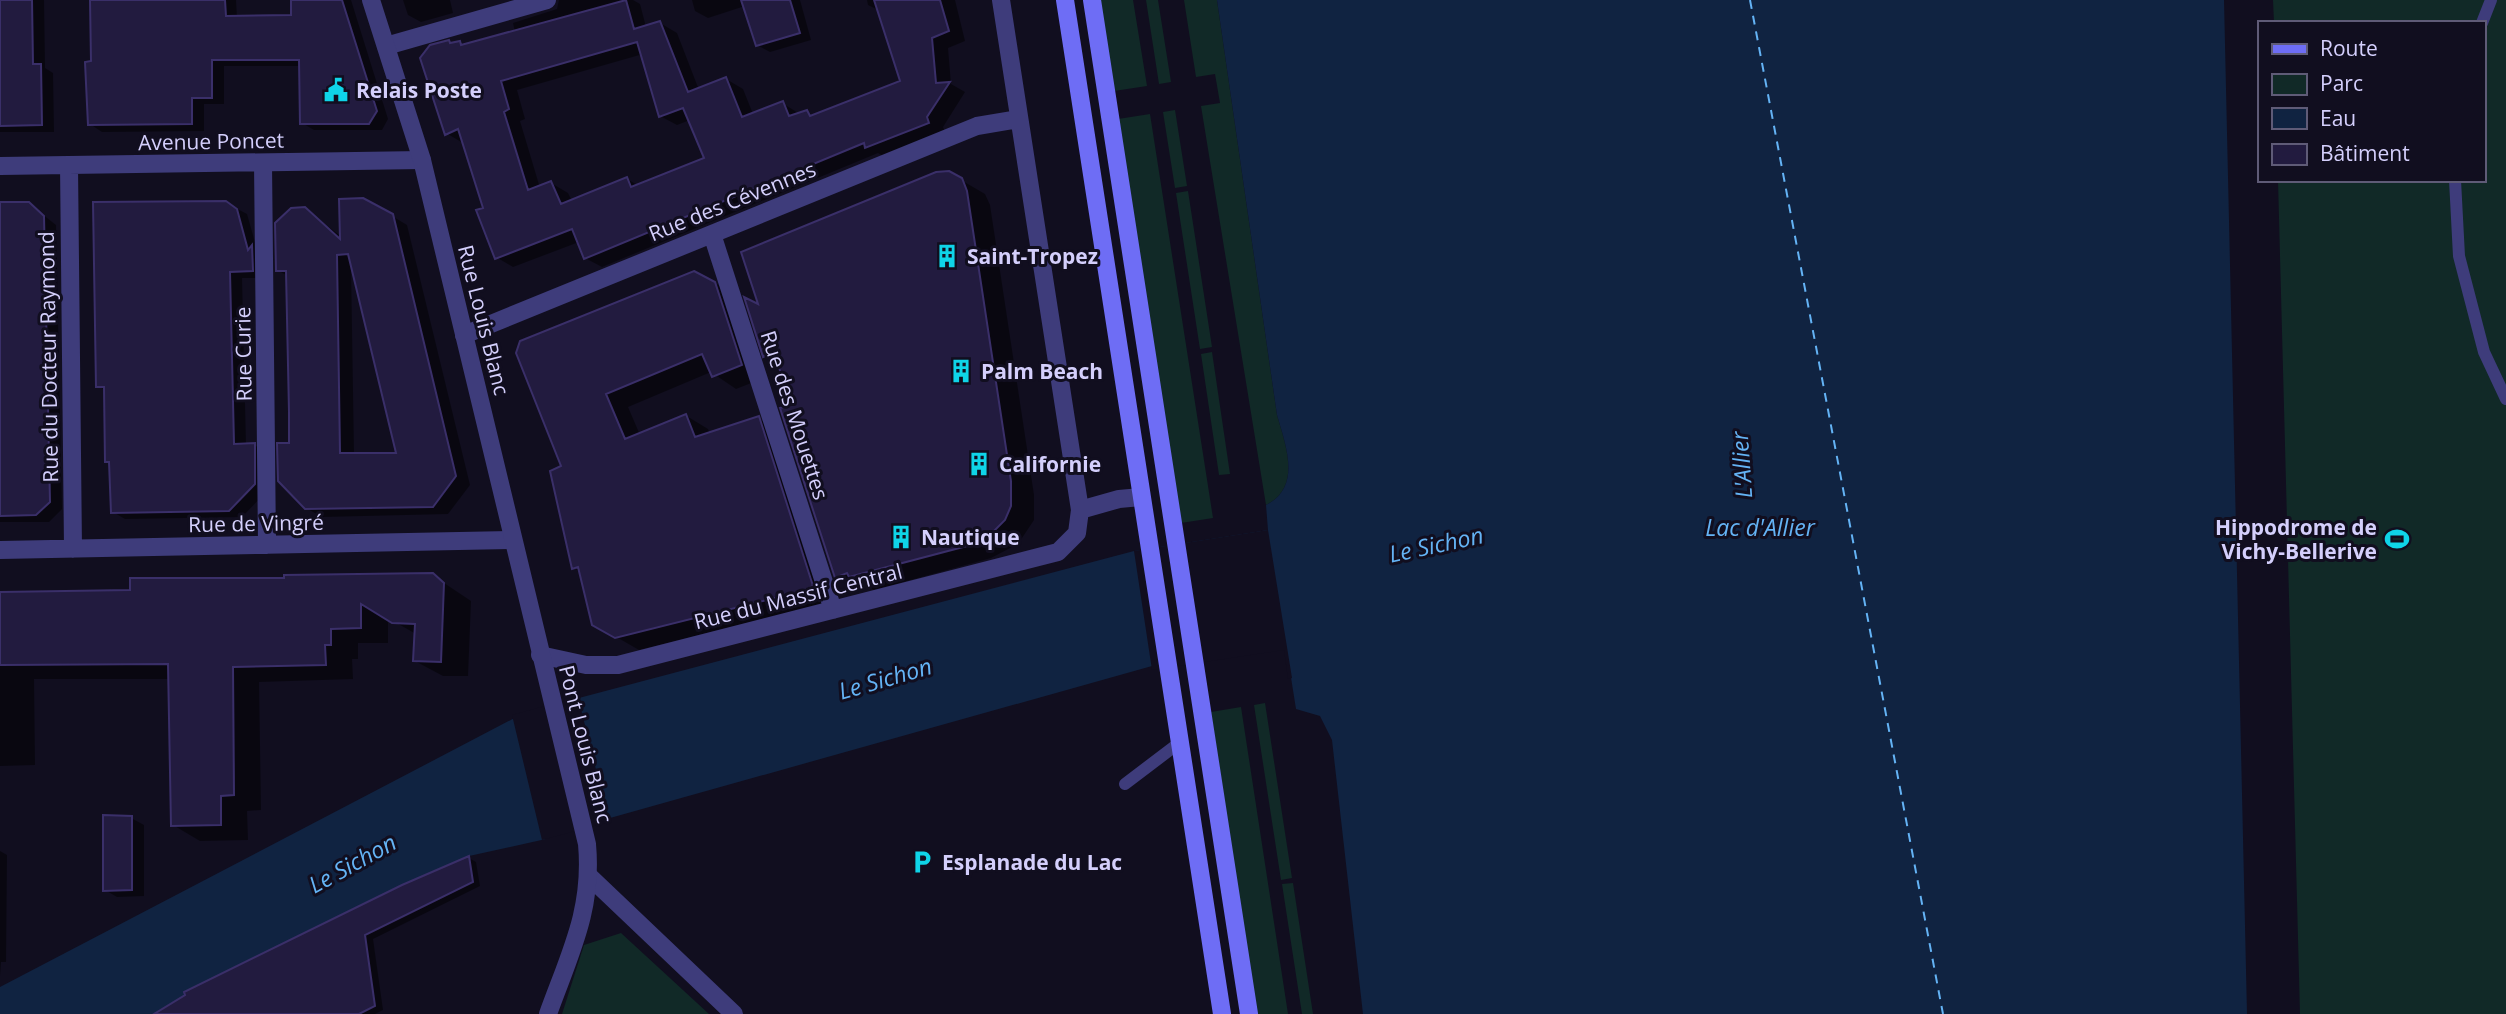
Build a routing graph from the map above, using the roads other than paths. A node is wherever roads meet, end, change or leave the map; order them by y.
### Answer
1 (371, 0) edge
2 (547, 0) edge
3 (1001, 0) edge
4 (1065, 0) edge
5 (1092, 0) edge
6 (2491, 0) edge
7 (2483, 21) edge
8 (386, 46) junction
9 (1019, 119) junction
10 (422, 160) junction
11 (263, 163) junction
12 (69, 165) junction
13 (0, 166) edge
14 (2455, 182) edge
15 (712, 234) junction
16 (464, 335) junction
17 (2506, 399) edge
18 (1141, 497) junction
19 (1080, 510) junction
20 (513, 540) junction
21 (267, 545) junction
22 (73, 549) junction
23 (0, 550) edge
24 (834, 610) junction
25 (540, 655) junction
26 (1179, 743) junction
27 (1125, 784) dead end
28 (590, 877) junction
29 (548, 1014) edge
30 (734, 1014) edge
31 (1222, 1014) edge
32 (1248, 1014) edge

1 - 8 street, Rue Louis Blanc
2 - 8 street
3 - 9 street
4 - 18 main road
5 - 32 main road
6 - 7 lane
8 - 10 street, Rue Louis Blanc
9 - 15 street, Rue des Cévennes
9 - 19 street
10 - 11 street, Avenue Poncet
10 - 16 street, Rue Louis Blanc
11 - 12 street, Avenue Poncet
11 - 21 street, Rue Curie
12 - 13 street, Avenue Poncet
12 - 22 street, Rue du Docteur Raymond
14 - 17 lane
15 - 16 street, Rue des Cévennes
15 - 24 street, Rue des Mouettes
16 - 20 street, Rue Louis Blanc
18 - 19 street
18 - 26 main road
19 - 24 street, Rue du Massif Central
20 - 21 street, Rue de Vingré
20 - 25 street, Rue Louis Blanc
21 - 22 street, Rue de Vingré
22 - 23 street, Rue de Vingré
24 - 25 street, Rue du Massif Central
25 - 28 street, Pont Louis Blanc
26 - 27 lane
26 - 31 main road
28 - 29 street
28 - 30 street

